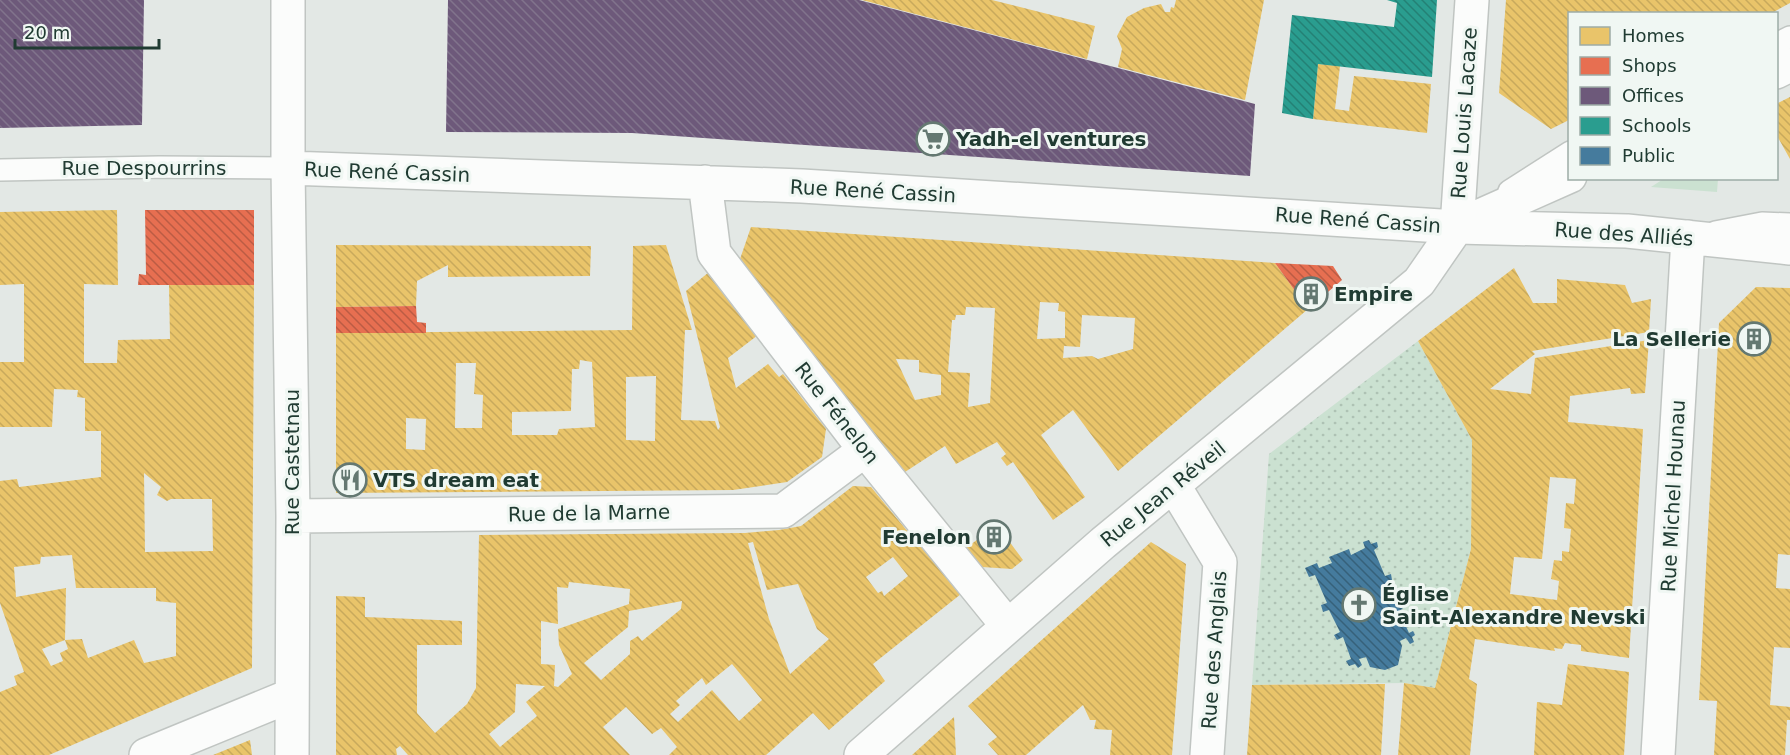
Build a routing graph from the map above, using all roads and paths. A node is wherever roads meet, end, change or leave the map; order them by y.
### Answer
1 (288, 0) edge
2 (1472, 0) edge
3 (1568, 153) edge
4 (288, 168) junction
5 (0, 170) edge
6 (1568, 176) edge
7 (705, 182) junction
8 (1790, 224) edge
9 (1457, 226) junction
10 (1688, 237) junction
11 (1790, 248) edge
12 (865, 450) junction
13 (1174, 486) junction
14 (293, 516) junction
15 (1007, 625) junction
16 (292, 694) junction
17 (146, 755) edge
18 (292, 755) edge
19 (861, 755) edge
20 (1207, 755) edge
21 (1658, 755) edge

1 - 4 street, Rue Castetnau
2 - 9 street, Rue Louis Lacaze
3 - 9 lane
4 - 5 lane, Rue Despourrins
4 - 7 street, Rue René Cassin
4 - 14 street, Rue Castetnau
6 - 9 street
7 - 9 street, Rue René Cassin
7 - 12 street, Rue Fénelon
8 - 10 lane
9 - 10 street, Rue des Alliés
9 - 13 street, Rue Jean Réveil
10 - 11 street, Rue des Alliés
10 - 21 street, Rue Michel Hounau
12 - 14 street, Rue de la Marne
12 - 15 street, Rue Fénelon
13 - 15 street, Rue Jean Réveil
13 - 20 street, Rue des Anglais
14 - 16 street, Rue Castetnau
15 - 19 street, Rue Jean Réveil
16 - 17 street
16 - 18 street, Rue Castetnau

